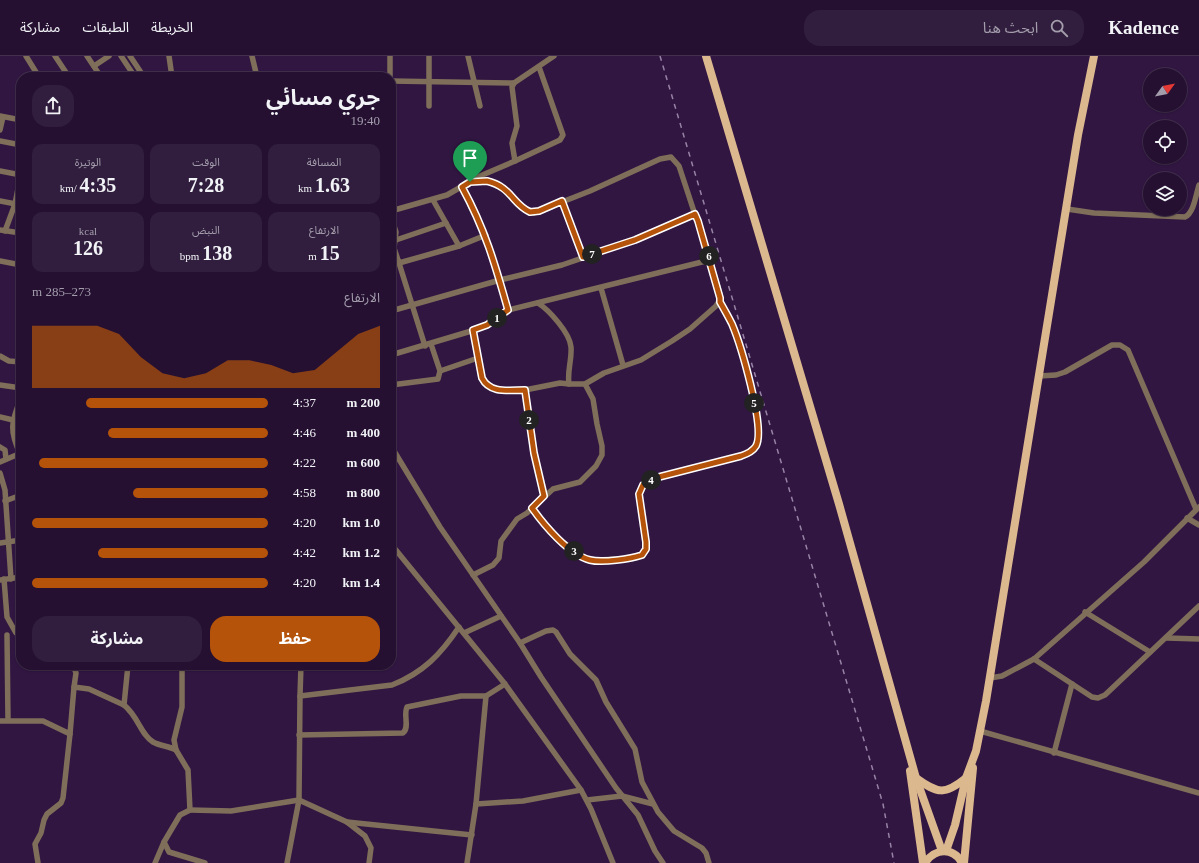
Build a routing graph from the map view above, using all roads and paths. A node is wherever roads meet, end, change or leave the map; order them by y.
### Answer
1 (26, 56) edge
2 (55, 56) edge
3 (87, 56) edge
4 (109, 56) edge
5 (121, 56) edge
6 (130, 56) edge
7 (169, 56) edge
8 (252, 56) edge
9 (390, 56) edge
10 (429, 56) edge
11 (468, 56) edge
12 (554, 56) edge
13 (706, 56) edge
14 (1094, 56) edge
15 (94, 66) junction
16 (538, 67) junction
17 (36, 72) edge
18 (66, 72) edge
19 (98, 72) edge
20 (132, 72) edge
21 (141, 72) edge
22 (171, 72) edge
23 (256, 72) edge
24 (390, 72) edge
25 (396, 81) edge
26 (429, 82) junction
27 (474, 82) junction
28 (514, 83) junction
29 (429, 106) dead end
30 (480, 106) dead end
31 (1, 116) edge
32 (16, 119) edge
33 (0, 130) edge
34 (0, 141) edge
35 (16, 144) edge
36 (516, 161) junction
37 (0, 170) edge
38 (16, 173) edge
39 (470, 182) junction
40 (1199, 185) edge
41 (462, 187) junction
42 (433, 200) junction
43 (0, 201) edge
44 (562, 201) junction
45 (16, 204) edge
46 (16, 207) edge
47 (396, 209) edge
48 (1067, 209) junction
49 (695, 214) junction
50 (446, 223) junction
51 (2, 230) edge
52 (16, 232) edge
53 (486, 235) junction
54 (396, 240) edge
55 (459, 246) junction
56 (396, 254) edge
57 (583, 257) junction
58 (710, 260) junction
59 (0, 262) edge
60 (399, 263) junction
61 (16, 264) edge
62 (500, 280) junction
63 (601, 288) junction
64 (720, 302) junction
65 (538, 303) junction
66 (412, 306) junction
67 (396, 310) edge
68 (508, 310) junction
69 (473, 330) junction
70 (431, 344) junction
71 (425, 346) junction
72 (396, 354) edge
73 (0, 356) edge
74 (478, 358) junction
75 (16, 362) edge
76 (623, 365) junction
77 (440, 371) junction
78 (1039, 376) junction
79 (569, 384) junction
80 (585, 384) junction
81 (0, 385) edge
82 (396, 385) edge
83 (16, 387) edge
84 (525, 390) junction
85 (16, 413) edge
86 (0, 417) edge
87 (13, 420) junction
88 (16, 444) edge
89 (0, 447) edge
90 (396, 455) edge
91 (16, 456) edge
92 (6, 459) junction
93 (0, 462) edge
94 (0, 473) edge
95 (544, 496) junction
96 (16, 497) edge
97 (5, 501) junction
98 (532, 508) junction
99 (1197, 508) edge
100 (1187, 518) junction
101 (1199, 525) edge
102 (16, 541) edge
103 (8, 542) junction
104 (0, 543) edge
105 (396, 550) edge
106 (473, 575) junction
107 (16, 578) edge
108 (11, 579) junction
109 (2, 580) edge
110 (1199, 606) edge
111 (1084, 612) junction
112 (501, 616) junction
113 (459, 627) junction
114 (16, 630) edge
115 (16, 633) edge
116 (464, 633) junction
117 (7, 634) junction
118 (0, 636) edge
119 (1167, 638) junction
120 (1199, 639) edge
121 (520, 643) junction
122 (1150, 652) junction
123 (1034, 659) junction
124 (75, 670) edge
125 (128, 670) edge
126 (182, 670) edge
127 (301, 670) edge
128 (990, 678) junction
129 (505, 684) junction
130 (1072, 684) junction
131 (74, 687) junction
132 (300, 696) junction
133 (486, 696) junction
134 (124, 705) junction
135 (8, 720) junction
136 (0, 721) edge
137 (980, 731) junction
138 (70, 734) junction
139 (299, 735) junction
140 (907, 745) junction
141 (176, 750) junction
142 (1054, 753) junction
143 (974, 759) junction
144 (916, 778) junction
145 (966, 778) junction
146 (581, 790) junction
147 (1199, 793) edge
148 (622, 796) junction
149 (299, 800) junction
150 (587, 800) junction
151 (476, 804) junction
152 (654, 804) junction
153 (190, 810) junction
154 (347, 822) junction
155 (472, 835) junction
156 (164, 842) junction
157 (944, 851) junction
158 (38, 863) edge
159 (155, 863) edge
160 (206, 863) edge
161 (287, 863) edge
162 (369, 863) edge
163 (467, 863) edge
164 (613, 863) edge
165 (663, 863) edge
166 (709, 863) edge
167 (924, 863) edge
168 (963, 863) edge

1 - 17 street
2 - 18 street
3 - 15 street
4 - 15 street
5 - 20 street
6 - 21 street
7 - 22 street
8 - 23 street
9 - 24 street
10 - 26 street
11 - 27 street
12 - 16 street
13 - 140 main road
14 - 48 main road
15 - 19 street
16 - 28 street
16 - 36 street
25 - 26 street
26 - 27 street
26 - 29 street
27 - 28 street
27 - 30 street
28 - 36 street
31 - 32 street
31 - 33 street
34 - 35 street
36 - 39 street
37 - 38 street
39 - 41 street
39 - 44 street
40 - 48 street
41 - 42 street
41 - 53 street
42 - 47 street
42 - 50 street
43 - 45 street
44 - 49 street
44 - 57 street
46 - 51 street
48 - 78 main road
49 - 57 street
49 - 58 street
50 - 54 street
50 - 55 street
51 - 52 street
53 - 55 street
53 - 62 street
55 - 60 street
56 - 60 street
57 - 62 street
58 - 63 street
58 - 64 street
59 - 61 street
60 - 66 street
62 - 66 street
62 - 68 street
63 - 65 street
63 - 76 street
64 - 76 street
64 - 98 street
65 - 68 street
65 - 79 street
66 - 67 street
66 - 71 street
68 - 69 street
69 - 70 street
69 - 74 street
70 - 71 street
70 - 77 street
71 - 72 street
73 - 75 street
74 - 77 street
74 - 84 street
76 - 80 street
77 - 82 street
78 - 99 street
78 - 128 main road
79 - 80 street
79 - 84 street
80 - 95 street
81 - 83 street
84 - 95 street
85 - 87 street
86 - 87 street
87 - 88 street
89 - 92 street
90 - 106 street
91 - 92 street
92 - 93 street
94 - 97 street
95 - 98 street
96 - 97 street
97 - 103 street
98 - 106 street
99 - 100 street
100 - 101 street
100 - 111 street
102 - 103 street
103 - 104 street
103 - 108 street
105 - 113 street
106 - 112 street
107 - 108 street
108 - 109 street
109 - 114 street
110 - 119 street
111 - 122 street
111 - 123 street
112 - 116 street
112 - 121 street
113 - 116 street
113 - 132 street
115 - 117 street
116 - 129 street
117 - 118 street
117 - 135 street
119 - 120 street
119 - 122 street
121 - 148 street
121 - 152 street
122 - 130 street
123 - 128 street
123 - 130 street
124 - 131 street
125 - 134 street
126 - 141 street
127 - 132 street
128 - 137 main road
129 - 133 street
129 - 146 street
130 - 142 street
131 - 134 street
131 - 138 street
132 - 139 street
133 - 139 street
133 - 151 street
134 - 141 street
135 - 136 street
135 - 138 street
137 - 142 street
137 - 143 main road
138 - 158 street
139 - 149 street
140 - 144 main road
140 - 167 main road
141 - 153 street
142 - 147 street
143 - 145 main road
143 - 168 main road
144 - 145 main road
144 - 157 main road
145 - 157 main road
146 - 150 street
146 - 151 street
148 - 150 street
148 - 152 street
148 - 165 street
149 - 153 street
149 - 154 street
149 - 161 street
150 - 164 street
151 - 155 street
152 - 166 street
153 - 156 street
154 - 155 street
154 - 162 street
155 - 163 street
156 - 159 street
156 - 160 street
157 - 167 main road
157 - 168 main road

